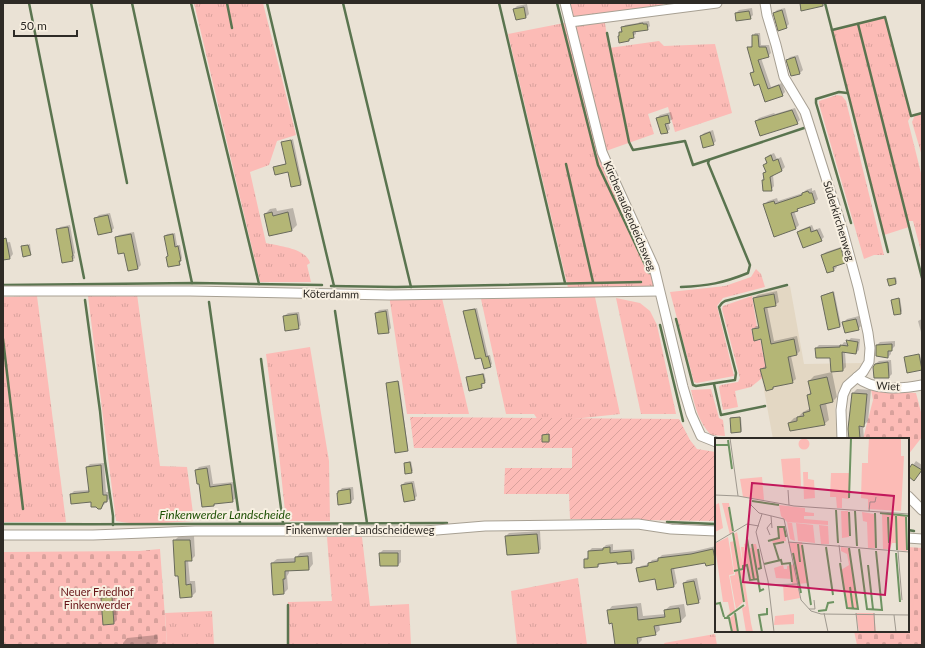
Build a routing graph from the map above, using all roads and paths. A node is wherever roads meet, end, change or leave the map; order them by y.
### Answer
1 (565, 3) edge
2 (717, 3) edge
3 (765, 3) edge
4 (570, 22) junction
5 (659, 290) junction
6 (3, 291) edge
7 (857, 377) junction
8 (922, 385) edge
9 (842, 438) edge
10 (715, 442) edge
11 (909, 497) edge
12 (922, 510) edge
13 (715, 531) edge
14 (3, 535) edge
15 (909, 538) edge
16 (922, 539) edge

1 - 4 street, Kirchenaußendeichsweg
2 - 4 street
3 - 7 street, Süderkirchenweg
4 - 5 street, Kirchenaußendeichsweg
5 - 6 street, Köterdamm
5 - 10 street, Kirchenaußendeichsweg
7 - 8 street, Wiet
7 - 9 street, Süderkirchenweg
11 - 12 street
13 - 14 street, Finkenwerder Landscheideweg
15 - 16 street

